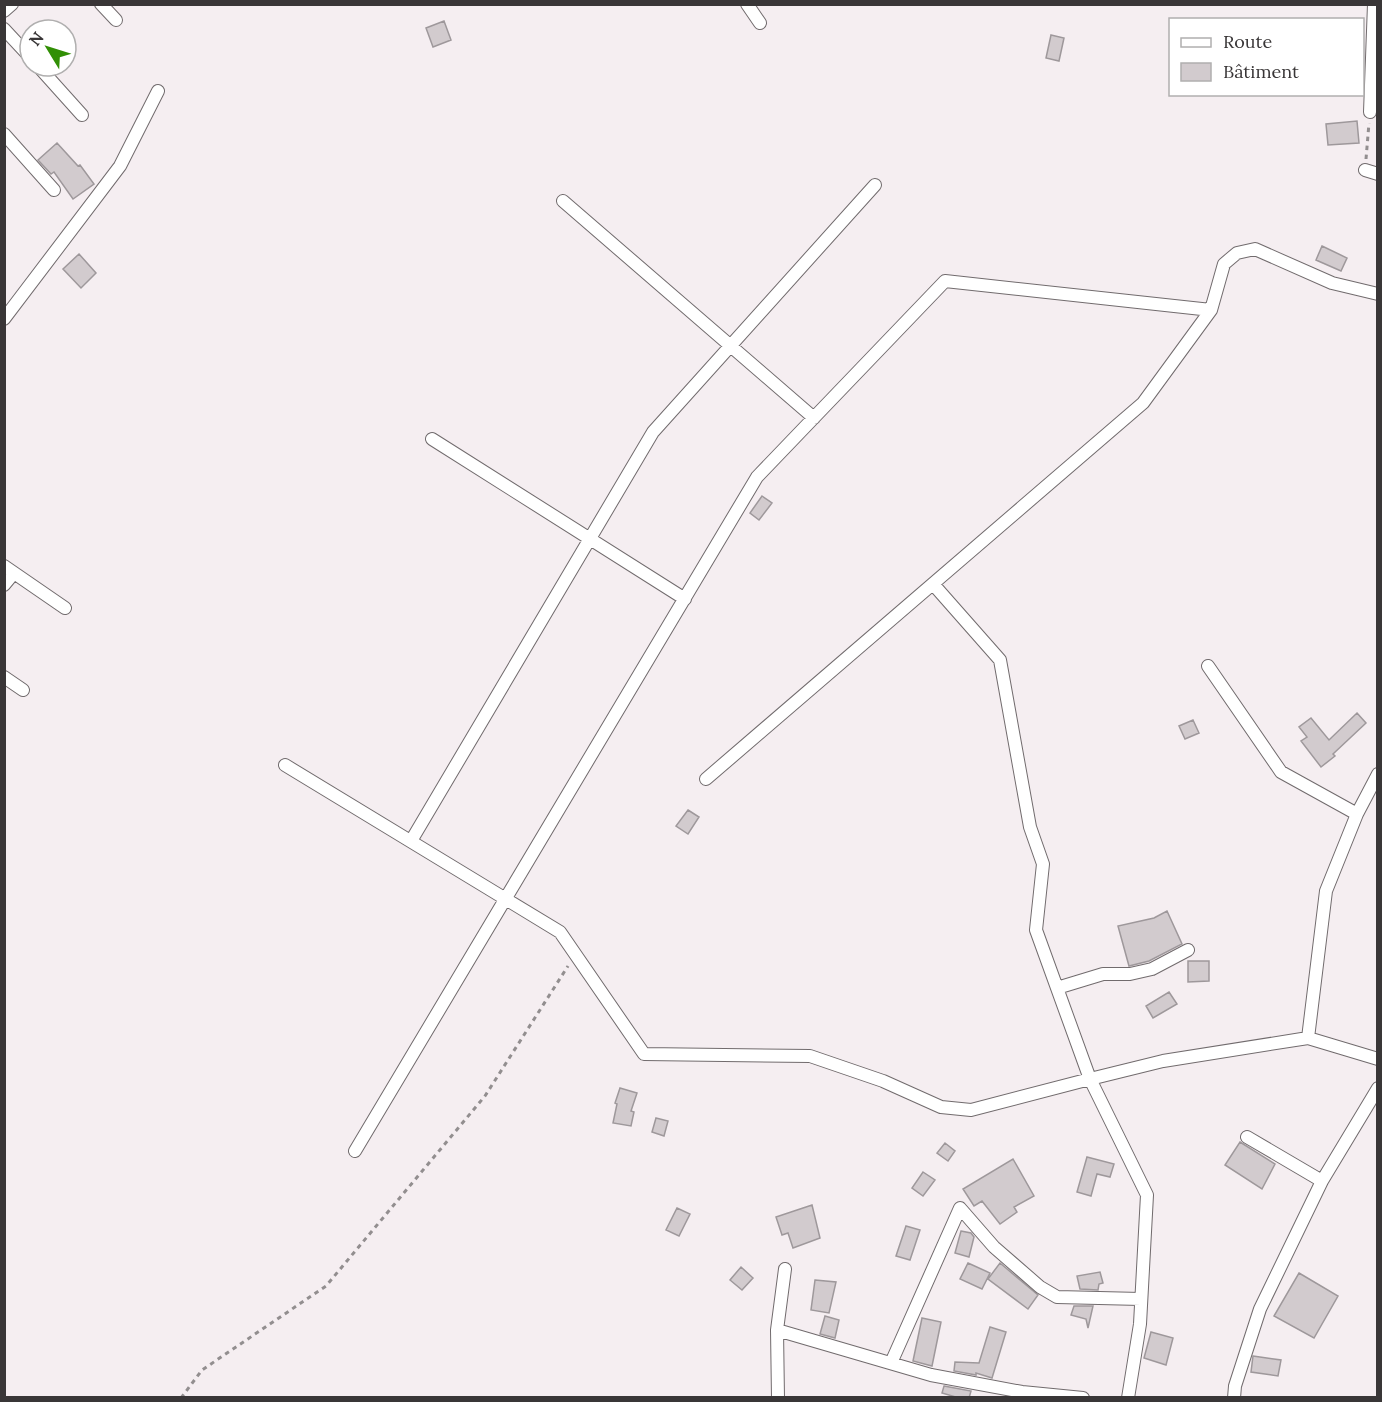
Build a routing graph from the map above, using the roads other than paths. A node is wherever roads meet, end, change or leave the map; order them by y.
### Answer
1 (12, 4) edge
2 (101, 4) edge
3 (747, 4) edge
4 (1374, 4) edge
5 (4, 11) edge
6 (116, 20) dead end
7 (760, 22) dead end
8 (4, 29) edge
9 (18, 44) edge
10 (49, 78) edge
11 (158, 92) dead end
12 (1370, 112) road end
13 (82, 115) dead end
14 (4, 134) edge
15 (875, 185) dead end
16 (54, 190) dead end
17 (563, 201) dead end
18 (1377, 294) edge
19 (1211, 310) junction
20 (4, 319) edge
21 (730, 346) junction
22 (814, 418) junction
23 (432, 439) dead end
24 (589, 539) junction
25 (9, 570) edge
26 (933, 584) junction
27 (4, 585) edge
28 (685, 599) junction
29 (65, 608) dead end
30 (1208, 666) dead end
31 (4, 677) edge
32 (23, 690) dead end
33 (285, 765) dead end
34 (1377, 774) edge
35 (706, 779) dead end
36 (1357, 814) junction
37 (411, 842) junction
38 (506, 899) junction
39 (1188, 950) dead end
40 (1057, 988) junction
41 (1308, 1038) junction
42 (1377, 1059) edge
43 (1090, 1079) junction
44 (1377, 1088) edge
45 (1247, 1137) dead end
46 (355, 1151) dead end
47 (1322, 1181) junction
48 (785, 1269) dead end
49 (1141, 1299) junction
50 (777, 1330) junction
51 (891, 1363) junction
52 (778, 1398) edge
53 (1083, 1398) edge
54 (1128, 1398) edge
55 (1234, 1398) edge

1 - 5 street
2 - 6 street
3 - 7 street
4 - 12 street
8 - 9 street
10 - 13 street
11 - 20 street
14 - 16 street
15 - 21 street
17 - 21 street
18 - 19 street
19 - 22 street
19 - 26 street
21 - 22 street
21 - 24 street
22 - 28 street
23 - 24 street
24 - 28 street
24 - 37 street
25 - 27 street
25 - 29 street
26 - 35 street
26 - 40 street
28 - 38 street
30 - 36 street
31 - 32 street
33 - 37 street
34 - 36 street
36 - 41 street
37 - 38 street
38 - 43 street
38 - 46 street
39 - 40 street
40 - 43 street
41 - 42 street
41 - 43 street
43 - 49 street
44 - 47 street
45 - 47 street
47 - 55 street
48 - 50 street
49 - 51 street
49 - 54 street
50 - 51 street
50 - 52 street
51 - 53 street

